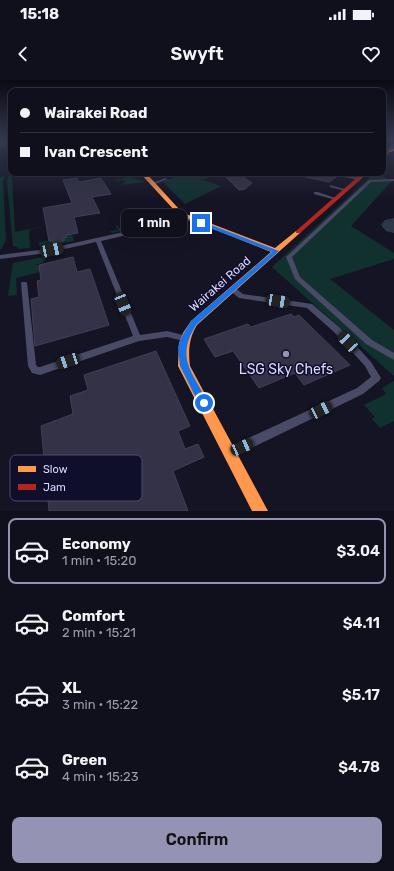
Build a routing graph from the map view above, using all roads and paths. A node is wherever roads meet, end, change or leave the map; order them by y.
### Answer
1 (145, 176) edge
2 (360, 176) edge
3 (166, 179) dead end
4 (394, 179) edge
5 (152, 184) junction
6 (332, 186) dead end
7 (346, 190) junction
8 (316, 193) dead end
9 (336, 199) junction
10 (191, 219) junction
11 (98, 240) junction
12 (276, 251) junction
13 (0, 257) edge
14 (24, 283) dead end
15 (232, 289) junction
16 (138, 338) junction
17 (184, 338) junction
18 (394, 357) edge
19 (229, 453) junction
20 (260, 511) edge

1 - 5 street
2 - 7 street, Wairakei Road
3 - 5 lane
4 - 18 lane
5 - 10 street
6 - 7 lane
7 - 9 street, Wairakei Road
8 - 9 lane
9 - 12 street, Wairakei Road
10 - 11 lane
10 - 12 street
11 - 13 lane
11 - 16 lane
12 - 15 street, Wairakei Road
14 - 16 lane
15 - 17 street, Wairakei Road
15 - 19 lane
16 - 17 lane
17 - 19 street
19 - 20 street

